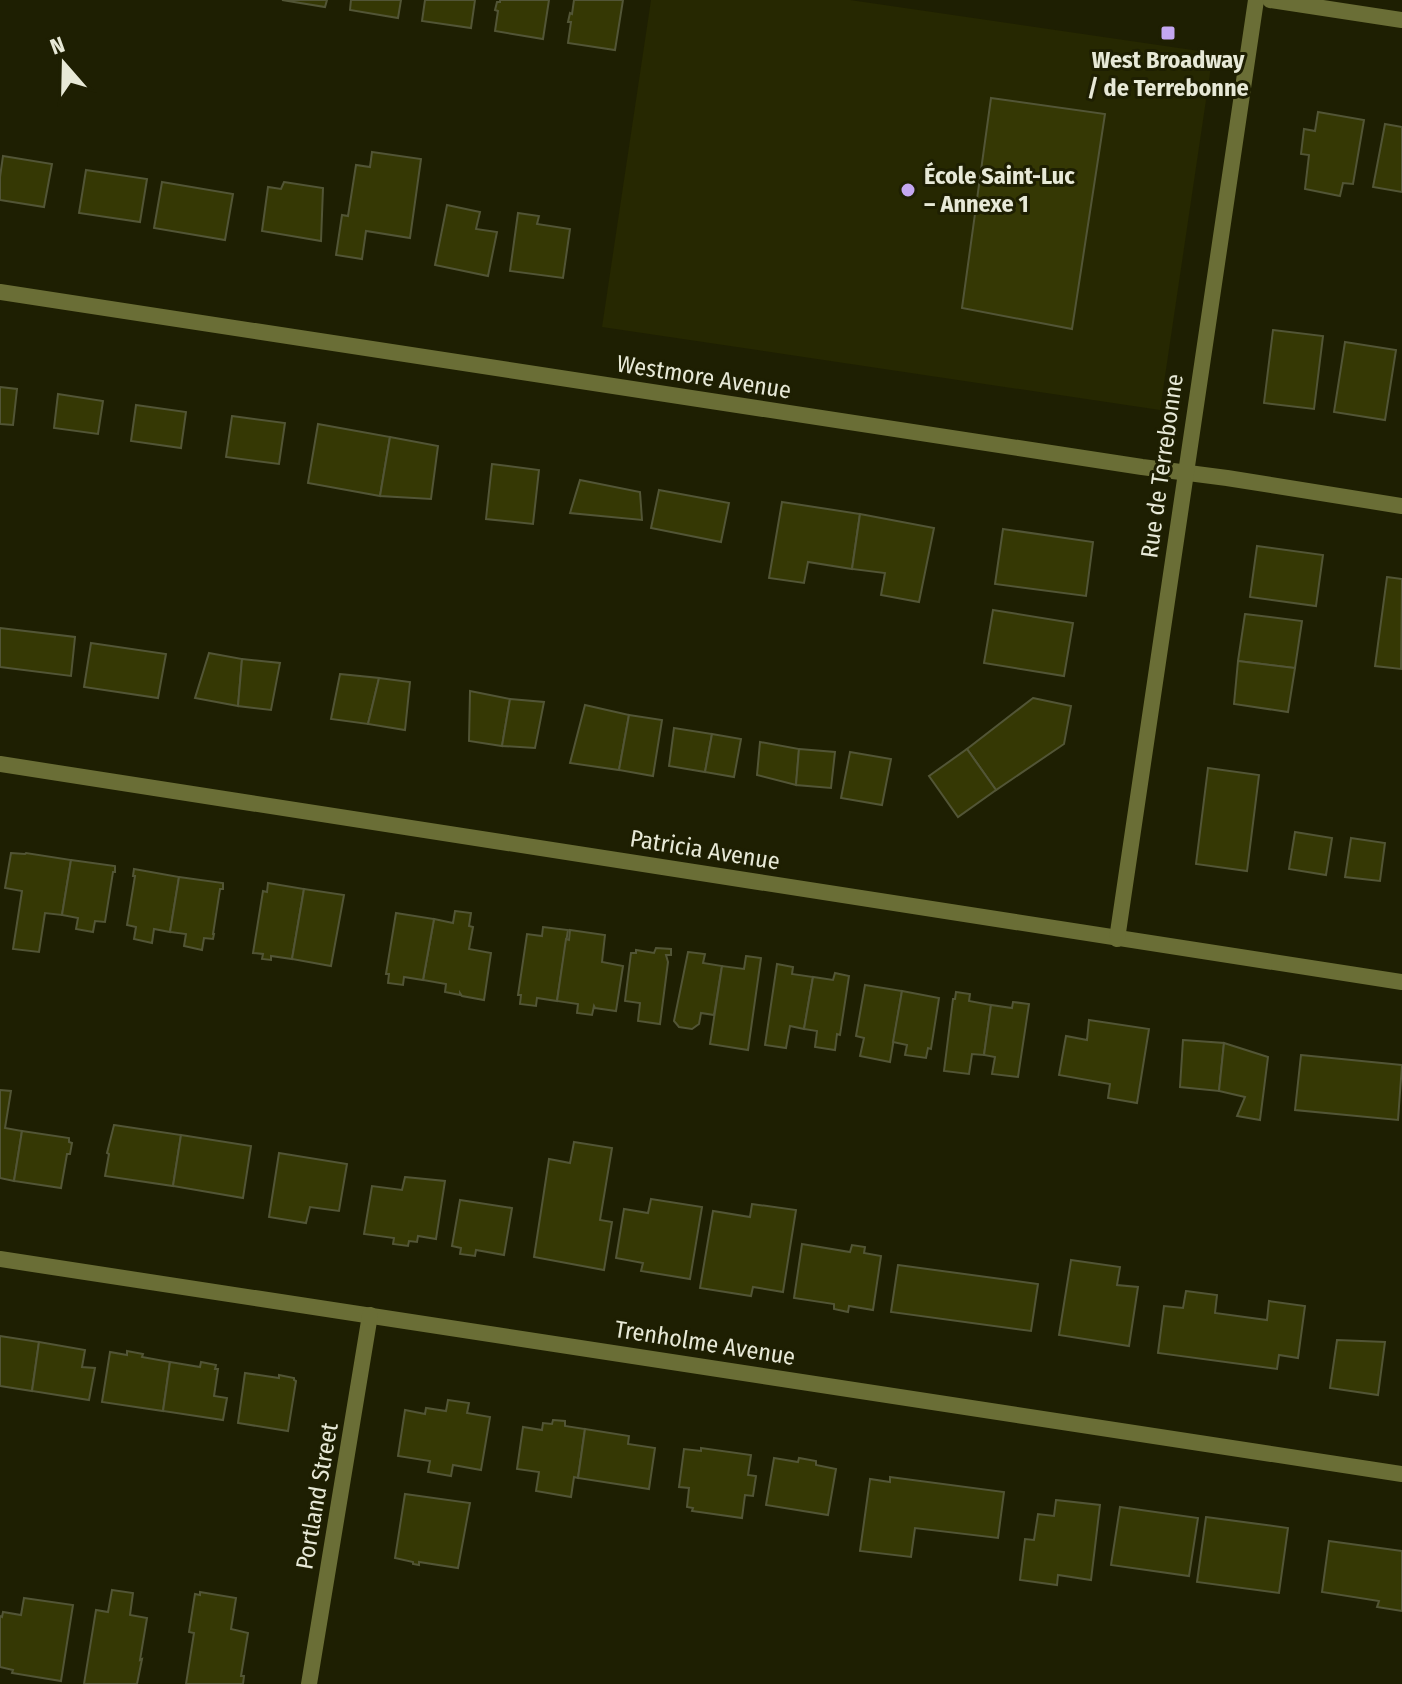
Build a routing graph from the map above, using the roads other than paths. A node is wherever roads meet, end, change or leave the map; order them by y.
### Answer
1 (1256, 0) edge
2 (1270, 0) edge
3 (1402, 20) edge
4 (0, 292) edge
5 (1186, 472) junction
6 (1402, 506) edge
7 (0, 764) edge
8 (1117, 939) junction
9 (1402, 982) edge
10 (0, 1259) edge
11 (370, 1315) junction
12 (1402, 1474) edge
13 (309, 1684) edge

1 - 5 street, Rue de Terrebonne
2 - 3 street
4 - 5 street, Westmore Avenue
5 - 6 street, Westmore Avenue
5 - 8 street, Rue de Terrebonne
7 - 8 street, Patricia Avenue
8 - 9 street, Patricia Avenue
10 - 11 street, Trenholme Avenue
11 - 12 street, Trenholme Avenue
11 - 13 street, Portland Street

